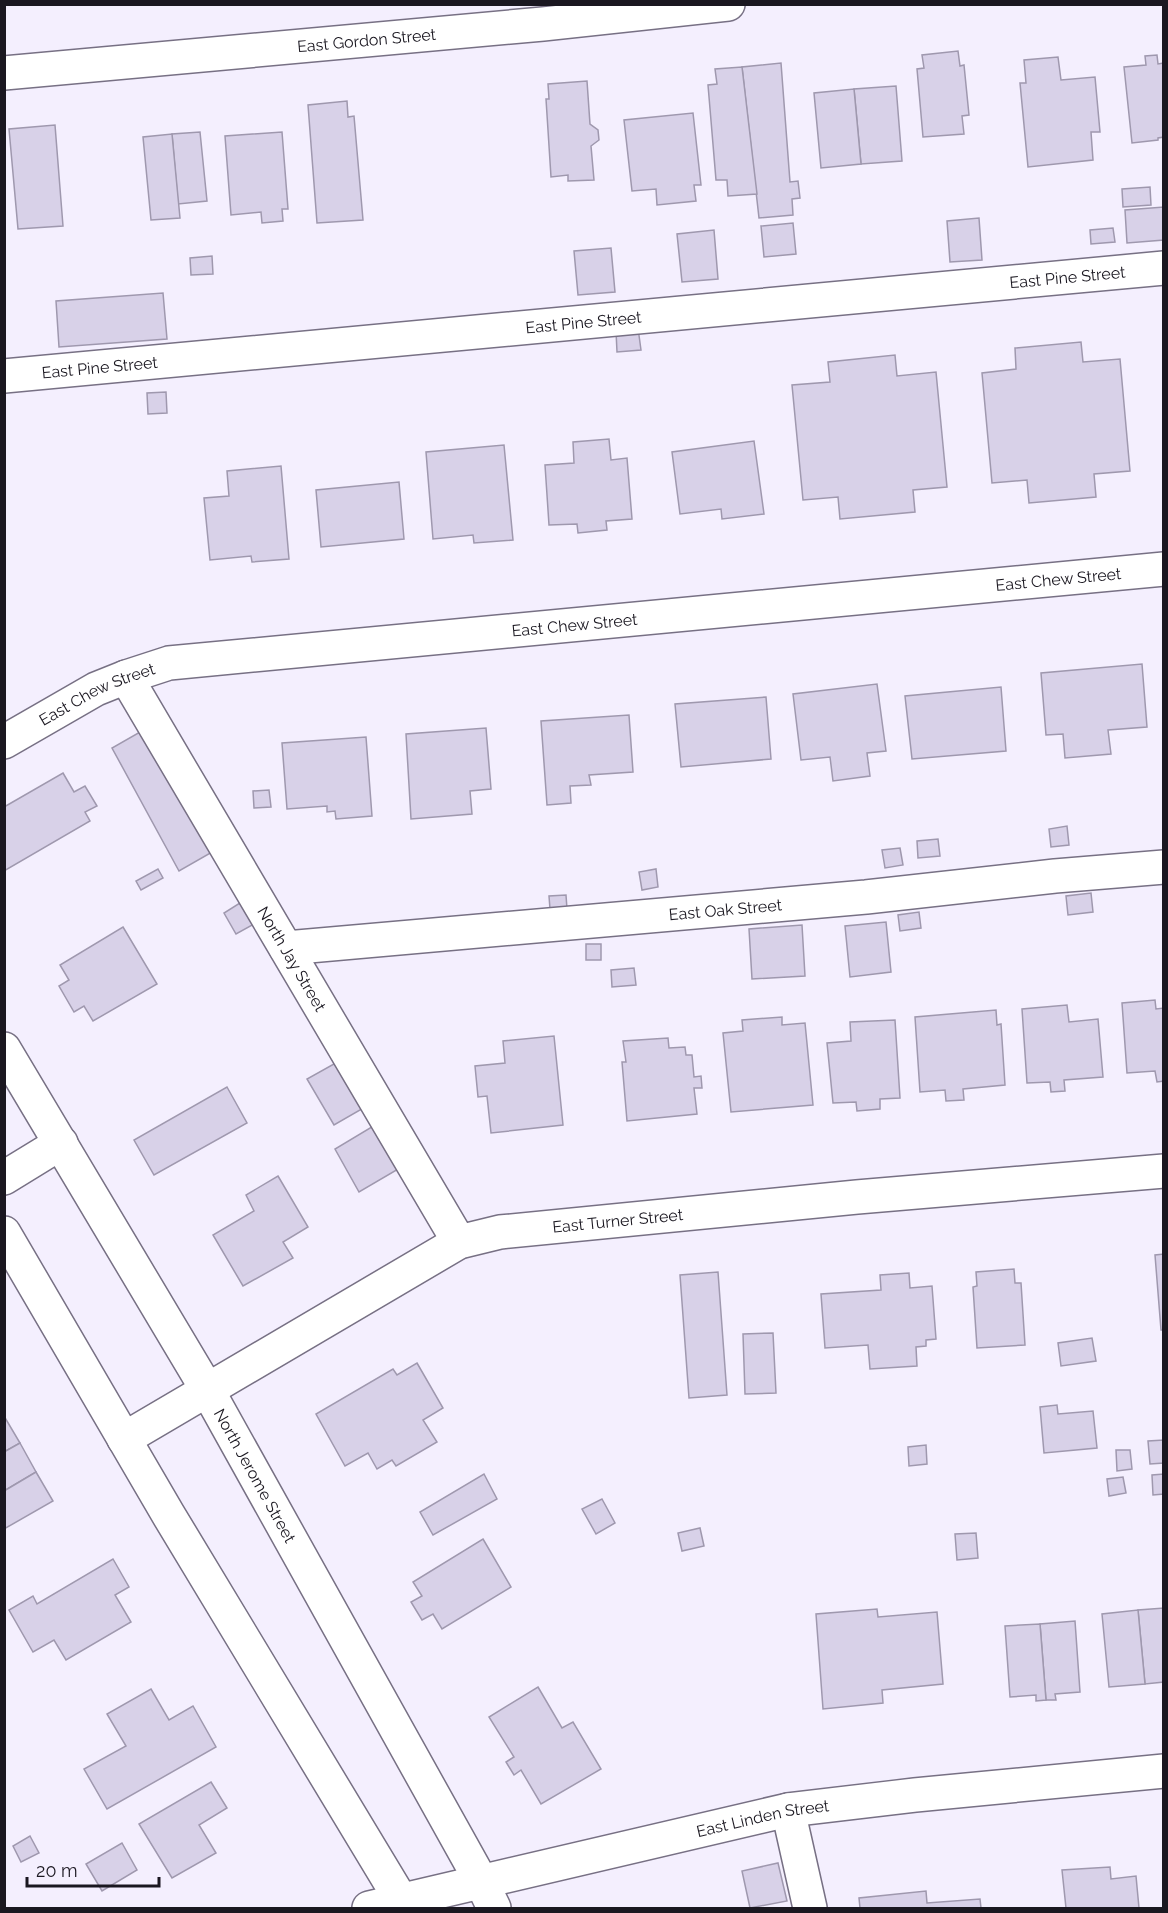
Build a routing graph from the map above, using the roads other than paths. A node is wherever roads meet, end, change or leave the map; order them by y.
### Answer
1 (728, 4) edge
2 (4, 73) edge
3 (1164, 268) edge
4 (4, 376) edge
5 (1164, 569) edge
6 (126, 677) junction
7 (4, 742) edge
8 (1164, 867) edge
9 (286, 948) junction
10 (4, 1048) edge
11 (61, 1143) junction
12 (1164, 1171) edge
13 (4, 1178) edge
14 (4, 1233) edge
15 (459, 1242) junction
16 (208, 1391) junction
17 (124, 1439) junction
18 (1164, 1771) edge
19 (788, 1810) junction
20 (487, 1894) edge
21 (402, 1904) edge
22 (369, 1908) edge
23 (810, 1908) edge

1 - 2 street, East Gordon Street
3 - 4 street, East Pine Street
5 - 6 street, East Chew Street
6 - 7 street, East Chew Street
6 - 9 street, North Jay Street
8 - 9 street, East Oak Street
9 - 15 street, North Jay Street
10 - 11 street, North Jerome Street
11 - 13 street
11 - 16 street, North Jerome Street
12 - 15 street, East Turner Street
14 - 17 street
15 - 16 street, East Turner Street
16 - 17 street, East Turner Street
16 - 20 street, North Jerome Street
17 - 21 street
18 - 19 street, East Linden Street
19 - 20 street, East Linden Street
19 - 23 street
20 - 21 street, East Linden Street
21 - 22 street, East Linden Street

